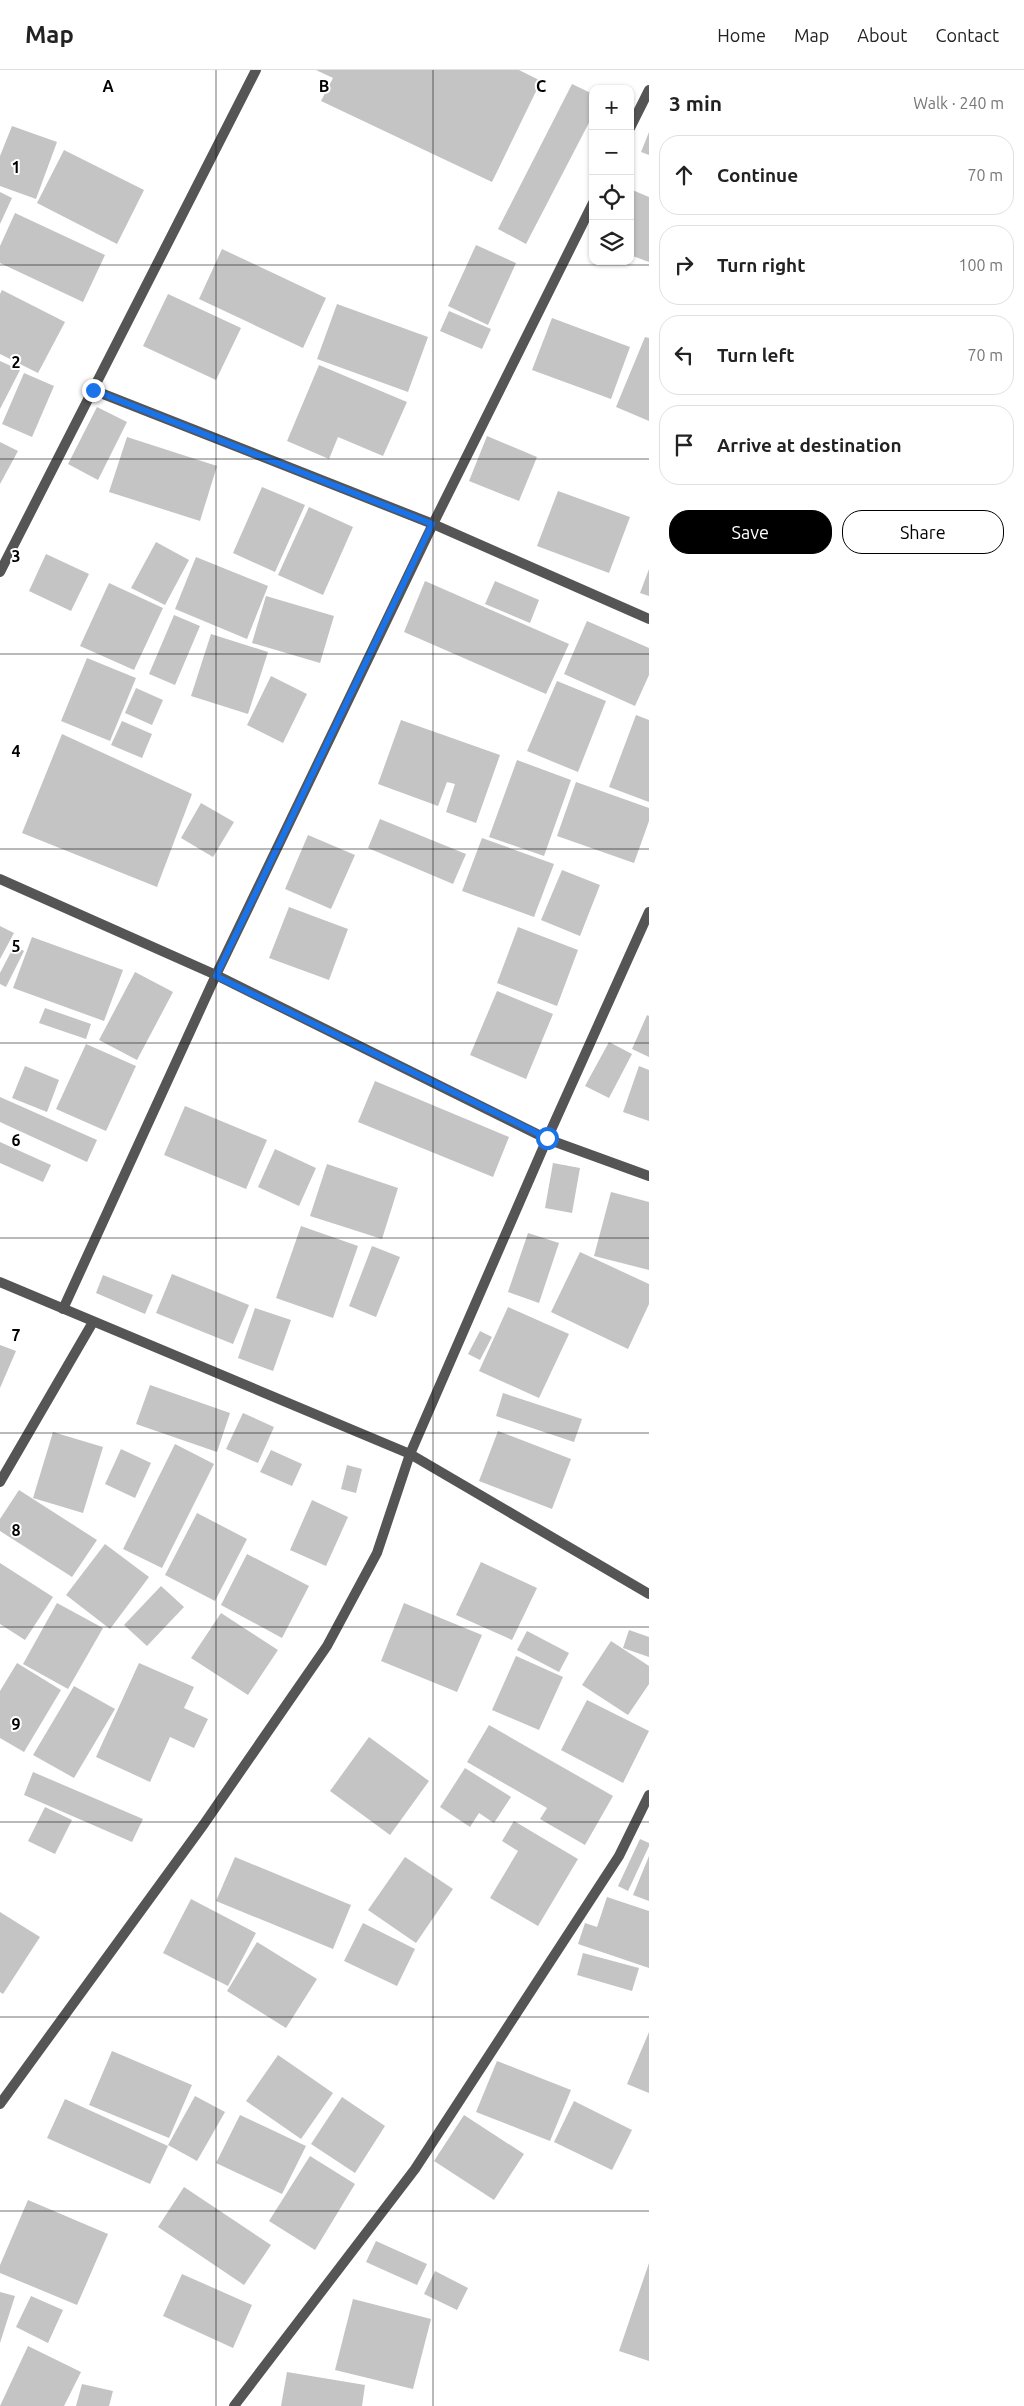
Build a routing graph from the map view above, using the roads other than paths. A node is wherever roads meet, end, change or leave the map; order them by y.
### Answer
1 (256, 70) edge
2 (649, 90) edge
3 (634, 120) edge
4 (589, 211) edge
5 (93, 390) junction
6 (432, 524) junction
7 (3, 558) edge
8 (0, 572) edge
9 (649, 619) edge
10 (0, 878) edge
11 (649, 912) edge
12 (216, 976) junction
13 (547, 1138) junction
14 (649, 1176) edge
15 (0, 1282) edge
16 (62, 1309) junction
17 (93, 1322) junction
18 (410, 1454) junction
19 (0, 1482) edge
20 (649, 1594) edge
21 (649, 1795) edge
22 (0, 2104) edge
23 (234, 2406) edge

1 - 5 street
2 - 3 street
4 - 6 street
5 - 6 street
5 - 7 street
6 - 9 street
6 - 12 street
7 - 8 street
10 - 12 street
11 - 13 street
12 - 13 street
12 - 16 street
13 - 14 street
13 - 18 street
15 - 16 street
16 - 17 street
17 - 18 street
17 - 19 street
18 - 20 street
18 - 22 street
21 - 23 street

